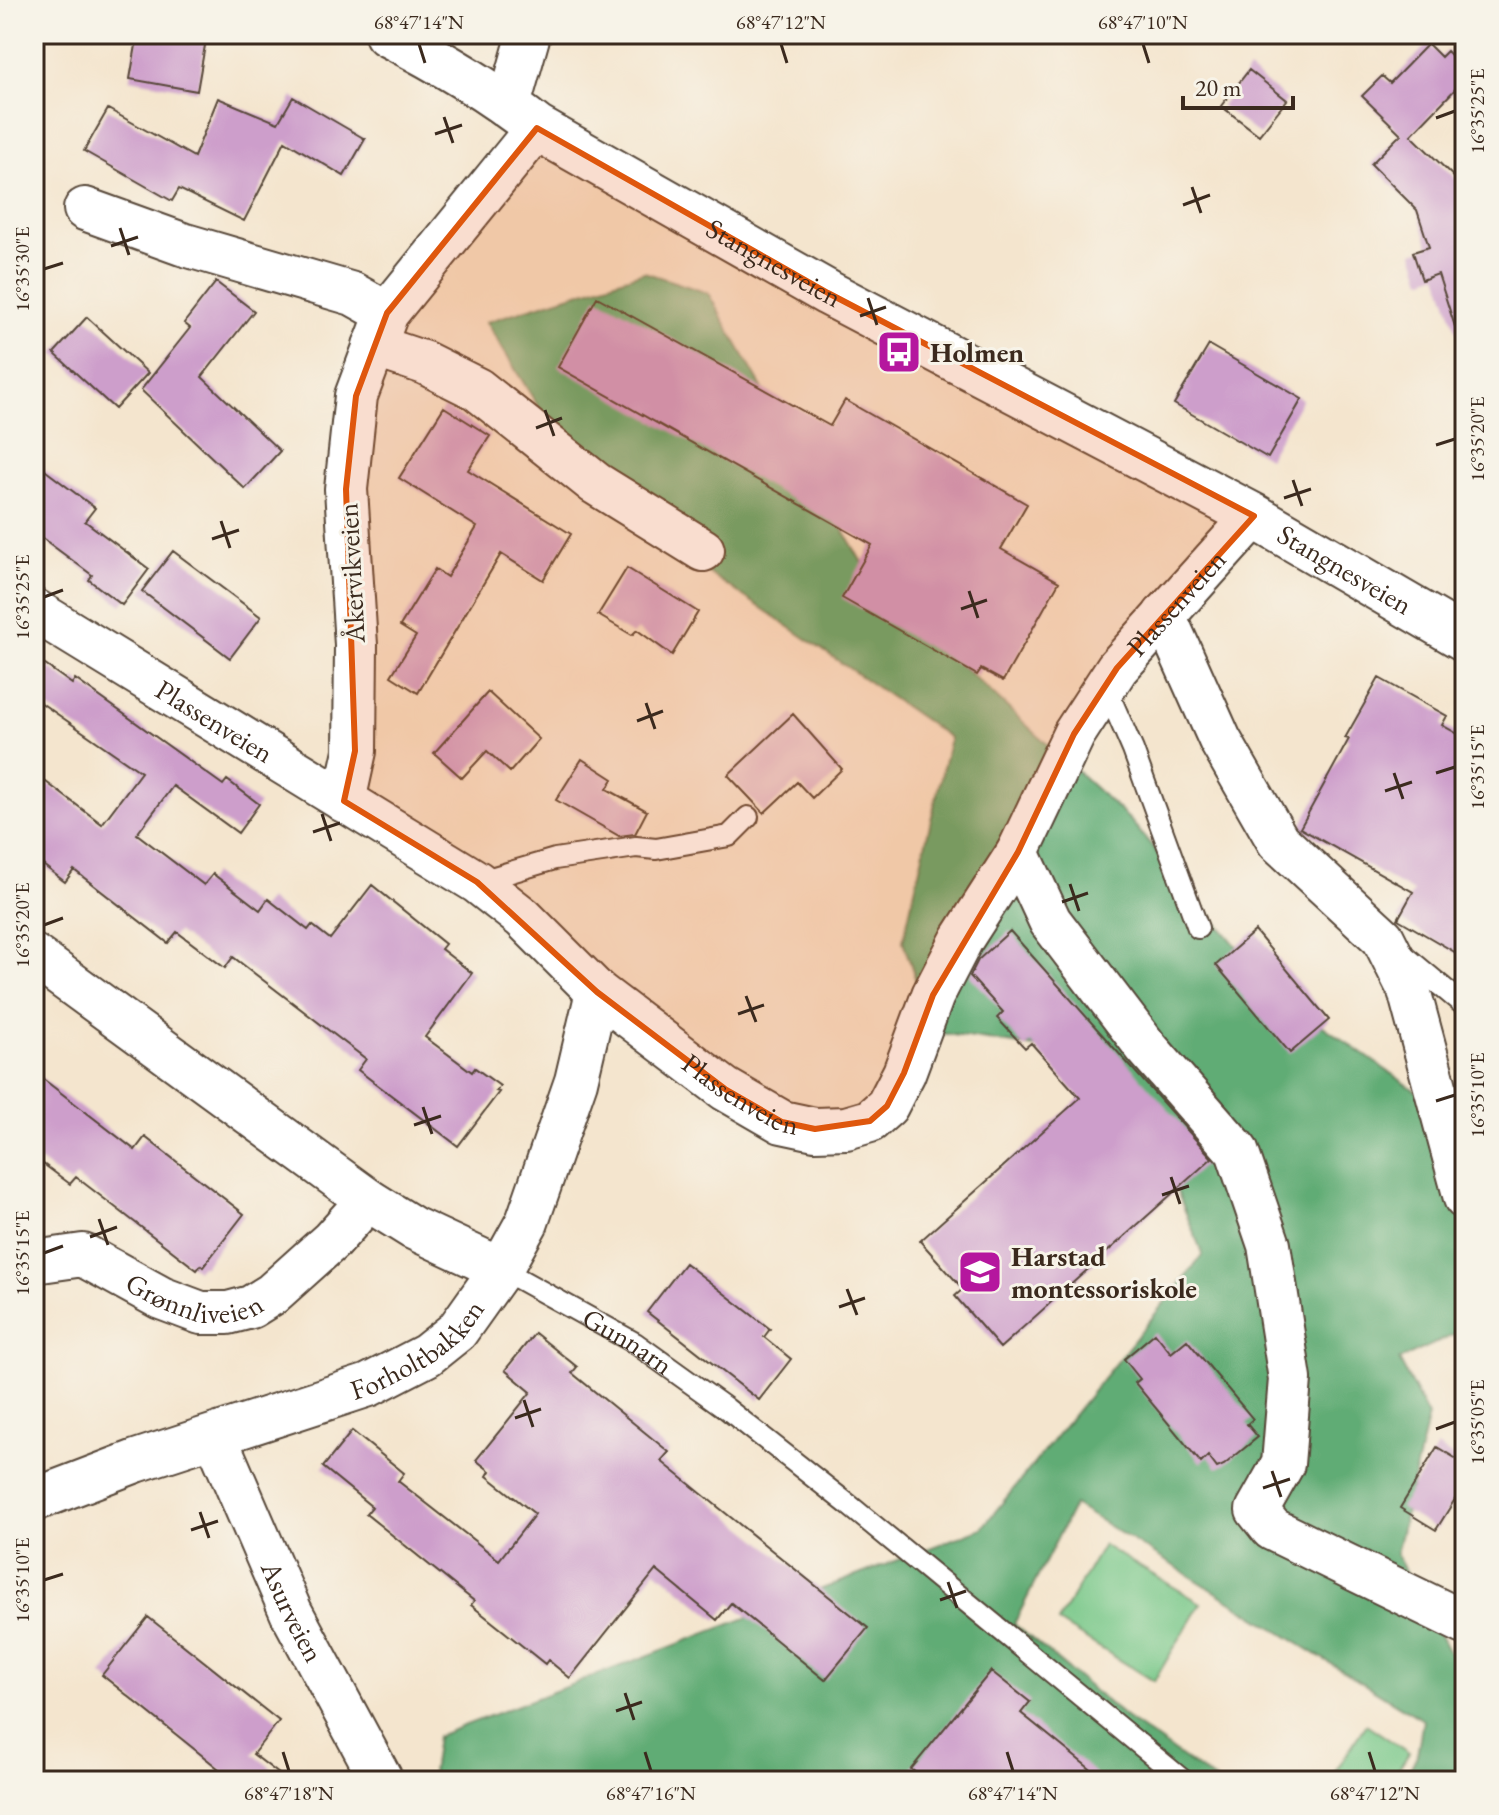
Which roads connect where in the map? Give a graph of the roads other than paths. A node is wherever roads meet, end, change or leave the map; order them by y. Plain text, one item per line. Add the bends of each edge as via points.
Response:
1 (387, 34) edge
2 (529, 34) edge
3 (523, 116) junction
4 (85, 209) dead end
5 (380, 330) junction
6 (1254, 516) junction
7 (703, 550) dead end
8 (34, 610) edge
9 (1164, 615) junction
10 (1465, 639) edge
11 (1103, 688) junction
12 (344, 801) junction
13 (748, 817) dead end
14 (1018, 852) junction
15 (477, 882) junction
16 (1198, 928) dead end
17 (1383, 938) junction
18 (34, 956) edge
19 (597, 992) junction
20 (1465, 1006) edge
21 (1465, 1198) edge
22 (368, 1200) junction
23 (34, 1262) edge
24 (501, 1269) junction
25 (215, 1436) junction
26 (34, 1500) edge
27 (1465, 1623) edge
28 (382, 1781) edge
29 (1184, 1781) edge

1 - 3 main road, Stangnesveien
2 - 3 street
3 - 5 street, Åkervikveien
3 - 6 main road, Stangnesveien via 828,293
4 - 5 street via 182,244 353,294
5 - 7 street via 425,363 477,389 595,483
5 - 12 street, Åkervikveien via 356,396 346,489 356,705 355,751
6 - 9 street, Plassenveien
6 - 10 main road, Stangnesveien
8 - 12 street, Plassenveien
9 - 11 street, Plassenveien
9 - 17 street via 1220,740 1278,841
11 - 14 street, Plassenveien via 1074,734
11 - 16 lane via 1133,750
12 - 15 street, Plassenveien
13 - 15 lane via 729,836 555,859
14 - 19 street, Plassenveien via 933,995 887,1106 870,1121 815,1129 782,1122 725,1089
14 - 27 street via 1050,921 1146,1047 1237,1151 1269,1245 1290,1379 1283,1464 1257,1510 1272,1529
15 - 19 street, Plassenveien via 523,918
17 - 20 lane
17 - 21 street via 1409,990
18 - 22 street, Gunnarn
19 - 24 street, Forholtbakken via 576,1081 527,1222
22 - 23 street, Grønnliveien via 272,1294 228,1313 201,1313 161,1298 83,1255
22 - 24 street, Gunnarn via 413,1228
24 - 25 street, Forholtbakken via 457,1331 427,1355 369,1385
24 - 29 lane, Gunnarn via 635,1343 727,1409
25 - 26 street, Forholtbakken
25 - 28 street, Asurveien via 291,1612

